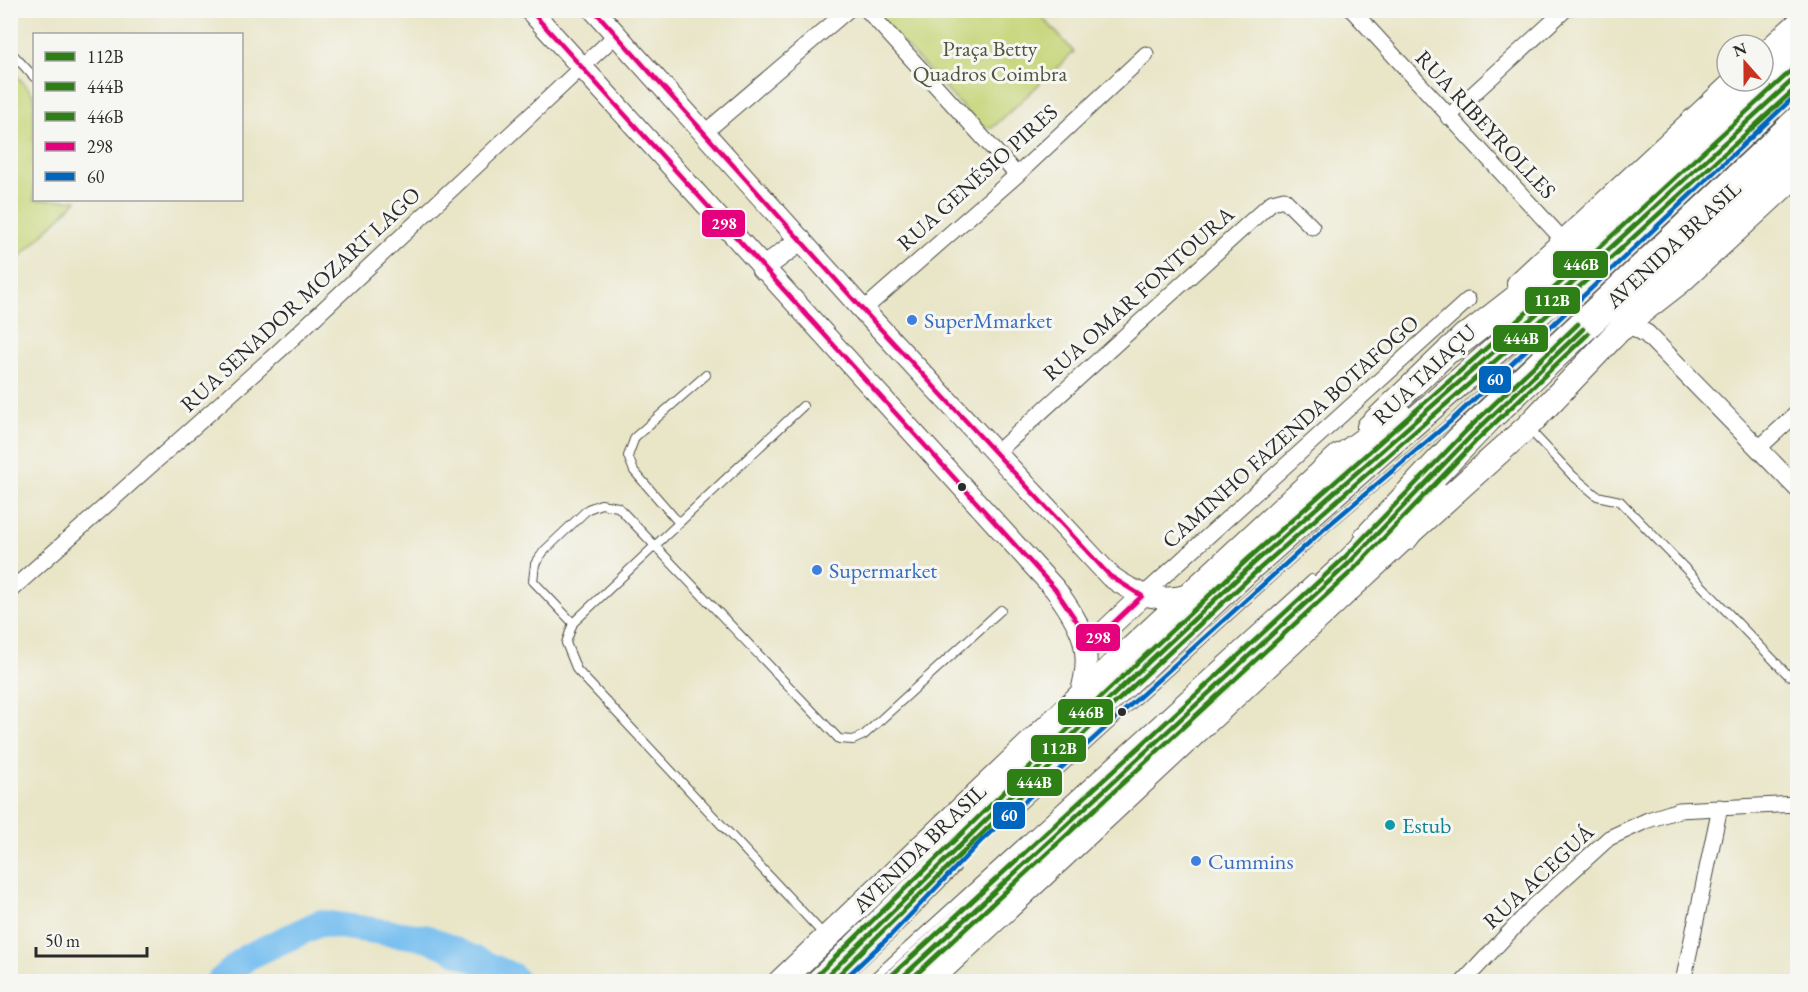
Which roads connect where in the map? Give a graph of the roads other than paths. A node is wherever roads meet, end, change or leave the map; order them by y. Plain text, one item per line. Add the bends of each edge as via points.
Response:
1 (530, 10) edge
2 (594, 10) edge
3 (848, 10) edge
4 (867, 10) edge
5 (1352, 10) edge
6 (1565, 10) edge
7 (1797, 24) edge
8 (616, 35) junction
9 (1775, 45) edge
10 (1797, 46) edge
11 (10, 51) edge
12 (1146, 54) dead end
13 (1775, 67) edge
14 (581, 69) junction
15 (1797, 75) edge
16 (33, 76) edge
17 (1723, 93) edge
18 (1747, 93) edge
19 (1797, 93) edge
20 (1797, 107) edge
21 (1448, 117) junction
22 (1797, 126) edge
23 (704, 133) junction
24 (1797, 150) edge
25 (1797, 173) edge
26 (1017, 175) junction
27 (1312, 227) dead end
28 (801, 240) junction
29 (1564, 241) junction
30 (762, 269) junction
31 (1583, 273) junction
32 (1468, 300) dead end
33 (863, 310) junction
34 (1591, 322) junction
35 (1622, 327) junction
36 (1451, 349) junction
37 (706, 375) dead end
38 (803, 406) dead end
39 (1797, 412) edge
40 (1527, 426) junction
41 (1759, 448) junction
42 (996, 453) junction
43 (1326, 469) junction
44 (1797, 489) edge
45 (680, 523) junction
46 (1405, 537) junction
47 (654, 547) junction
48 (10, 591) edge
49 (1191, 594) junction
50 (1142, 596) junction
51 (1001, 610) dead end
52 (573, 623) junction
53 (1087, 648) junction
54 (1789, 676) dead end
55 (1080, 696) junction
56 (1797, 804) edge
57 (1720, 807) junction
58 (826, 938) junction
59 (934, 980) edge
60 (780, 981) edge
61 (820, 981) edge
62 (840, 981) edge
63 (869, 981) edge
64 (896, 981) edge
65 (1463, 981) edge
66 (1683, 981) edge

1 - 14 main road
2 - 8 main road
3 - 23 street
4 - 26 street
5 - 21 street, RUA RIBEYROLLES
6 - 21 street
7 - 9 main road
8 - 14 street, RUA SENADOR MOZART LAGO
8 - 23 main road
10 - 13 highway
11 - 16 lane
12 - 26 street, RUA GENÉSIO PIRES
14 - 30 main road
14 - 48 street, RUA SENADOR MOZART LAGO via 278,352
15 - 31 highway, AVENIDA BRASIL
17 - 29 main road, RUA TAIAÇU
18 - 36 highway via 1574,254
19 - 62 lane via 1451,421 1323,530 982,840 890,936
20 - 63 lane via 1452,434 1342,552
21 - 29 street, RUA RIBEYROLLES
22 - 34 highway, AVENIDA BRASIL
23 - 28 main road
24 - 35 highway, AVENIDA BRASIL via 1653,289
25 - 35 main road, AVENIDA BRASIL via 1681,281
26 - 33 street, RUA GENÉSIO PIRES
27 - 42 street, RUA OMAR FONTOURA via 1290,202 1272,202
28 - 30 main road
28 - 33 main road
29 - 36 main road, RUA TAIAÇU
30 - 53 main road via 1055,589 1078,623
31 - 43 highway
31 - 61 highway, AVENIDA BRASIL via 1253,564
32 - 50 street, CAMINHO FAZENDA BOTAFOGO
33 - 42 main road
34 - 46 highway via 1430,502
34 - 64 highway, AVENIDA BRASIL via 1472,435 1348,564
35 - 40 main road, AVENIDA BRASIL
35 - 41 street via 1635,327 1647,334
36 - 43 main road, RUA TAIAÇU
37 - 45 lane via 635,437 628,456 634,471
38 - 45 lane
39 - 41 street
40 - 46 main road, AVENIDA BRASIL
40 - 54 lane via 1597,496 1620,501
41 - 44 street
42 - 50 main road via 1110,576
43 - 49 main road, RUA TAIAÇU
45 - 47 lane
46 - 59 main road, AVENIDA BRASIL
47 - 51 lane via 839,739 853,740 864,735
47 - 52 lane
47 - 52 lane via 618,507 601,504 588,509 535,564 533,581
49 - 50 main road via 1161,599
49 - 55 main road, AVENIDA BRASIL
50 - 53 main road
52 - 58 lane via 566,643 577,670
53 - 55 main road via 1088,666
55 - 58 main road, AVENIDA BRASIL
56 - 57 street, RUA ACEGUÁ
57 - 65 street, RUA ACEGUÁ via 1679,810 1609,838 1532,908
57 - 66 street
58 - 60 main road, AVENIDA BRASIL

